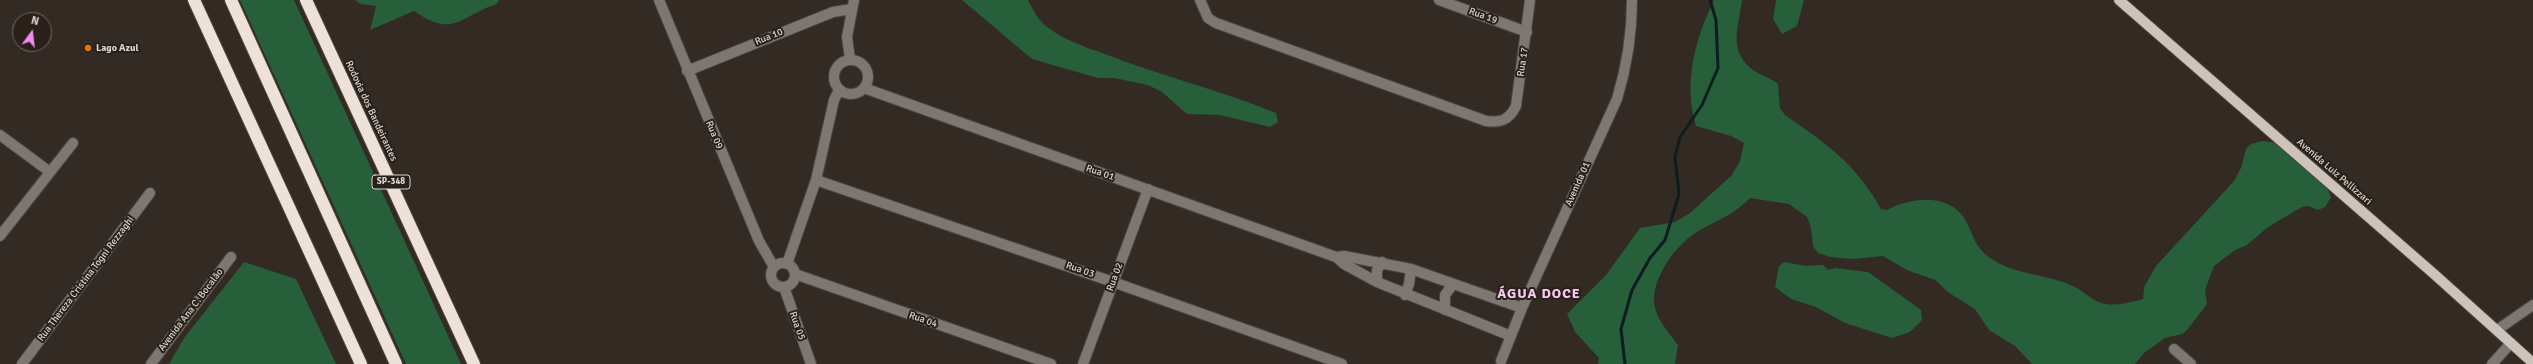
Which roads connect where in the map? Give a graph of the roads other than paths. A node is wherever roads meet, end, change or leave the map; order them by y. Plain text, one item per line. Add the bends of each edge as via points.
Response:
1 (194, 0) edge
2 (231, 0) edge
3 (306, 0) edge
4 (660, 0) edge
5 (1200, 0) edge
6 (1439, 0) edge
7 (1530, 0) edge
8 (1632, 0) edge
9 (2119, 0) edge
10 (853, 4) edge
11 (1527, 32) junction
12 (850, 59) junction
13 (688, 71) junction
14 (864, 88) junction
15 (839, 90) junction
16 (0, 135) edge
17 (73, 143) dead end
18 (50, 172) junction
19 (816, 180) junction
20 (1148, 189) junction
21 (150, 193) dead end
22 (0, 236) edge
23 (231, 256) dead end
24 (1336, 257) junction
25 (1382, 262) junction
26 (787, 264) junction
27 (774, 267) junction
28 (1411, 270) junction
29 (795, 274) junction
30 (1113, 282) junction
31 (1377, 282) junction
32 (1453, 284) junction
33 (784, 287) junction
34 (1405, 294) junction
35 (2533, 305) edge
36 (1522, 308) junction
37 (1445, 310) junction
38 (2497, 330) junction
39 (1511, 336) junction
40 (2511, 343) junction
41 (2174, 349) dead end
42 (1501, 361) dead end
43 (2533, 363) edge
44 (22, 364) edge
45 (152, 364) edge
46 (361, 364) edge
47 (396, 364) edge
48 (474, 364) edge
49 (811, 364) edge
50 (1051, 364) edge
51 (1083, 364) edge
52 (1342, 364) edge
53 (2191, 364) edge
54 (2492, 364) edge

1 - 46 highway
2 - 47 highway
3 - 48 highway, Rodovia dos Bandeirantes / SP-348
4 - 13 street, Rua 09
5 - 11 street, Rua 17 via 1208,18 1224,26 1486,121 1506,120 1512,115 1516,106
6 - 11 street, Rua 19
7 - 11 street, Rua 17
8 - 36 street, Avenida 01 via 1632,32 1617,99
9 - 38 main road, Avenida Luiz Pellizzari
10 - 12 street via 847,37
10 - 13 street, Rua 10
12 - 14 street via 863,64 867,69 868,76
12 - 15 street via 844,61 835,71 834,78
13 - 27 street, Rua 09 via 759,241
14 - 15 street via 852,94
14 - 20 street, Rua 01
15 - 19 street via 834,100
16 - 18 street
17 - 18 street
18 - 22 street
19 - 26 street
19 - 30 street, Rua 03
20 - 24 street, Rua 01
20 - 30 street, Rua 02
21 - 44 street, Rua Thereza Cristina Togni Rezzaghi
23 - 45 street, Avenida Ana C. Bocalão
24 - 25 street
24 - 31 street
25 - 28 street
25 - 31 street via 1377,270
26 - 27 street via 782,263
26 - 29 street
27 - 33 street via 772,280
28 - 32 street
28 - 34 street
29 - 33 street via 792,283
29 - 50 street, Rua 04
30 - 51 street, Rua 02
30 - 52 street, Rua 03
31 - 34 street
32 - 36 street
32 - 37 street via 1445,294
33 - 49 street, Rua 05
34 - 37 street
35 - 38 street
36 - 39 street, Avenida 01
37 - 39 street
38 - 40 main road, Avenida Luiz Pellizzari
39 - 42 street, Avenida 01
40 - 43 main road, Avenida Luiz Pellizzari
40 - 54 street
41 - 53 street

